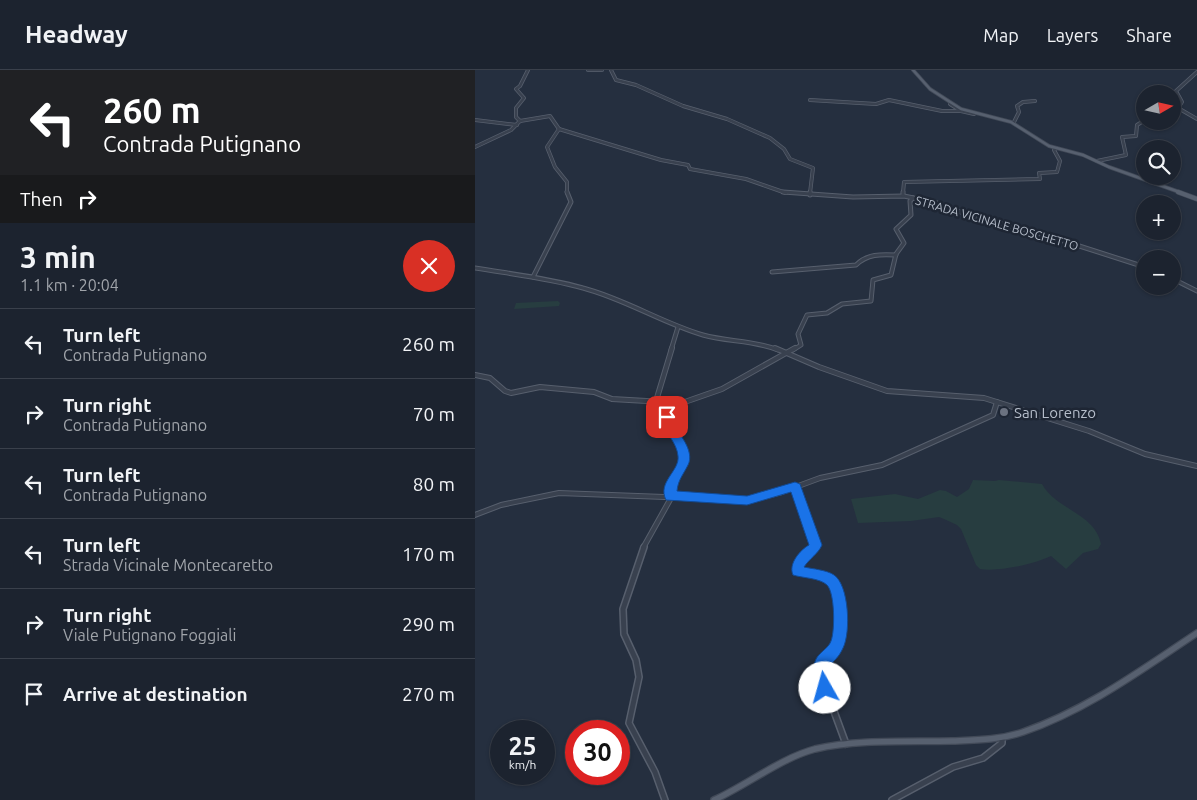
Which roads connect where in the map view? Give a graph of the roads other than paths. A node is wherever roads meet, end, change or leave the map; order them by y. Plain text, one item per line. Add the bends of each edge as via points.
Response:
1 (528, 70) edge
2 (588, 70) edge
3 (601, 70) edge
4 (611, 70) edge
5 (913, 70) edge
6 (1197, 72) edge
7 (1181, 86) edge
8 (810, 100) dead end
9 (1035, 102) dead end
10 (950, 104) junction
11 (1181, 110) edge
12 (961, 111) junction
13 (974, 114) junction
14 (1197, 119) edge
15 (475, 120) edge
16 (520, 121) junction
17 (1014, 122) dead end
18 (517, 125) junction
19 (559, 129) junction
20 (1137, 130) edge
21 (475, 147) edge
22 (1056, 148) junction
23 (1097, 161) junction
24 (810, 195) junction
25 (903, 195) junction
26 (913, 198) junction
27 (1197, 199) edge
28 (896, 255) junction
29 (1136, 264) edge
30 (475, 268) edge
31 (772, 272) dead end
32 (533, 277) junction
33 (1181, 283) edge
34 (1197, 291) edge
35 (678, 327) junction
36 (787, 353) junction
37 (475, 375) edge
38 (656, 401) junction
39 (997, 402) junction
40 (681, 403) junction
41 (1197, 466) edge
42 (795, 487) junction
43 (670, 496) junction
44 (475, 515) edge
45 (1197, 633) edge
46 (1003, 738) junction
47 (846, 744) junction
48 (665, 800) edge
49 (714, 800) edge
50 (892, 800) edge

1 - 16 street via 516,89 524,98 516,108 516,117
2 - 3 street
4 - 24 street via 616,80 727,119 775,140 790,159 813,168
5 - 10 main road via 927,87
6 - 7 street
8 - 12 street via 876,104 889,100 942,112
9 - 17 street via 1023,102 1017,106 1019,112
10 - 12 street
10 - 13 main road
11 - 14 street
12 - 13 street
13 - 22 main road via 1016,124
15 - 18 street
16 - 18 street
16 - 19 street via 551,116
18 - 21 street
19 - 24 street, STRADA VICINALE BOSCHETTO via 688,165 690,169 747,179 788,194
19 - 32 street via 547,147 555,167 567,182 566,191 571,202
20 - 23 street via 1136,136 1122,137 1126,155
22 - 23 main road
22 - 25 street via 1060,162 1057,172 1039,173 1041,179 904,182
23 - 27 main road
24 - 25 street, STRADA VICINALE BOSCHETTO
25 - 26 street, STRADA VICINALE BOSCHETTO
26 - 28 street via 910,201 911,215 896,228 904,243
26 - 29 street, STRADA VICINALE BOSCHETTO
28 - 31 street via 881,254 862,259 856,265
28 - 36 street via 891,275 873,280 871,302 842,304 827,313 807,315 798,334 801,345
30 - 32 street
32 - 35 street via 592,291
33 - 34 street
35 - 36 street via 706,336 763,344
35 - 38 street
36 - 39 street via 887,390 980,397
36 - 40 street via 723,389
37 - 38 street via 490,378 511,393 540,387 594,392 612,399
38 - 40 street
39 - 41 street via 1145,454
39 - 42 street via 993,415 889,462
40 - 43 street via 666,420 679,440 684,456 683,464 672,480
42 - 43 street via 747,501
42 - 47 street via 816,545 807,552 798,571 829,578 835,584 839,599 840,638 822,662 821,676
43 - 44 street via 559,493 501,505
43 - 48 street via 644,546 623,608 623,634 636,660 639,677 629,723 655,772
45 - 46 main road via 1099,698
46 - 47 main road
46 - 50 street via 983,758 953,767
47 - 49 main road via 800,754

